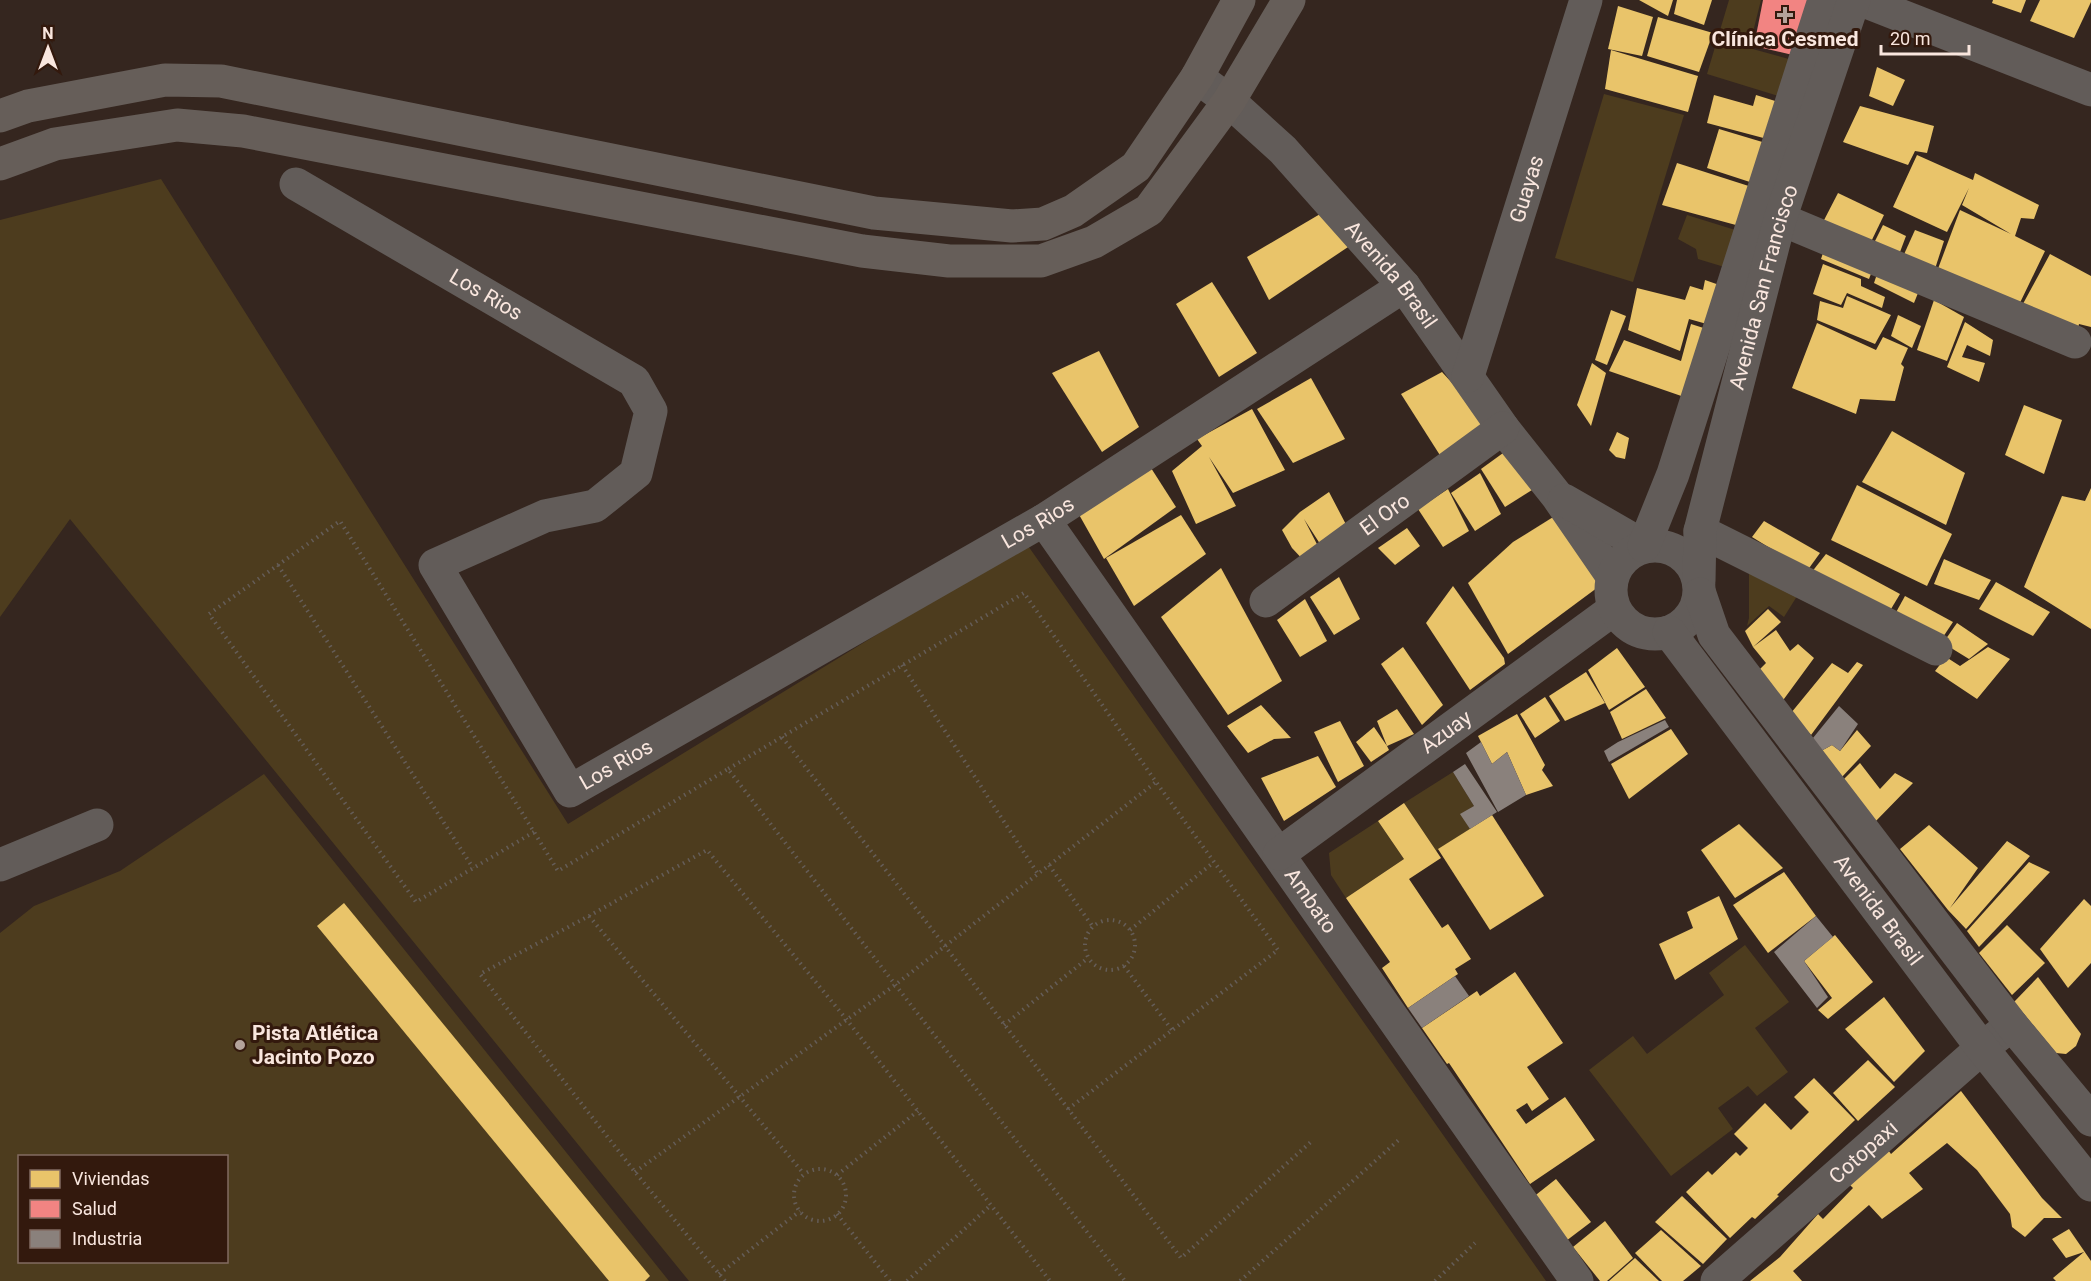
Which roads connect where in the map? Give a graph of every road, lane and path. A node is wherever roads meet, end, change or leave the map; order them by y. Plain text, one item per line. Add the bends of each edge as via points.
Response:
1 (1239, 0) edge
2 (1289, 0) edge
3 (1586, 0) edge
4 (1824, 0) edge
5 (1854, 0) edge
6 (1861, 0) edge
7 (1197, 76) junction
8 (2091, 90) edge
9 (1229, 101) junction
10 (0, 116) edge
11 (0, 165) edge
12 (296, 184) dead end
13 (1780, 219) junction
14 (1404, 286) junction
15 (2075, 342) dead end
16 (1468, 376) junction
17 (1503, 428) junction
18 (1557, 496) junction
19 (1044, 520) junction
20 (1700, 531) junction
21 (1644, 546) junction
22 (278, 565) junction
23 (1612, 576) junction
24 (1699, 587) junction
25 (1266, 601) dead end
26 (1614, 609) junction
27 (1669, 632) junction
28 (1936, 649) dead end
29 (902, 665) junction
30 (782, 737) junction
31 (728, 769) junction
32 (1156, 782) junction
33 (97, 825) dead end
34 (534, 832) junction
35 (1279, 854) junction
36 (1214, 862) junction
37 (0, 865) edge
38 (1049, 865) junction
39 (473, 868) junction
40 (1038, 874) junction
41 (589, 916) junction
42 (1093, 927) junction
43 (1130, 930) junction
44 (945, 946) junction
45 (1088, 958) junction
46 (1124, 966) junction
47 (896, 985) junction
48 (847, 1020) junction
49 (1004, 1025) junction
50 (2012, 1025) junction
51 (1172, 1030) junction
52 (1982, 1048) junction
53 (740, 1097) junction
54 (1068, 1109) junction
55 (2089, 1110) edge
56 (918, 1111) junction
57 (1401, 1138) dead end
58 (1312, 1141) dead end
59 (635, 1172) junction
60 (804, 1174) junction
61 (837, 1175) junction
62 (2091, 1185) edge
63 (992, 1205) junction
64 (800, 1211) junction
65 (837, 1214) junction
66 (1475, 1243) dead end
67 (719, 1274) junction
68 (725, 1281) edge
69 (890, 1281) edge
70 (907, 1281) edge
71 (1050, 1281) edge
72 (1125, 1281) edge
73 (1240, 1281) edge
74 (1435, 1281) edge
75 (1577, 1281) edge
76 (1717, 1281) edge

1 - 7 main road
2 - 9 main road
3 - 16 street, Guayas
4 - 21 street, Avenida San Francisco via 1673,474
5 - 13 street, Avenida San Francisco
6 - 8 street
7 - 9 street, Avenida Brasil
7 - 10 main road via 1136,166 1073,211 1042,224 1012,226 874,213 220,81 165,80 28,106
9 - 11 main road via 1149,210 1094,242 1041,261 949,261 862,251 243,131 177,125 55,144
9 - 14 street, Avenida Brasil via 1283,150
12 - 19 street, Los Rios via 634,381 651,411 636,473 595,506 545,516 435,566 570,791
13 - 15 street
13 - 20 street, Avenida San Francisco
14 - 16 street, Avenida Brasil
14 - 19 street, Los Rios
16 - 17 street, Avenida Brasil
17 - 18 street, Avenida Brasil
17 - 25 street, El Oro
18 - 21 street, Avenida Brasil
18 - 23 street, Avenida Brasil
19 - 35 street, Ambato
20 - 24 street, Avenida San Francisco
20 - 28 street
21 - 23 street via 1619,562
21 - 24 street via 1659,545 1685,556 1694,567
22 - 34 path via 340,521
22 - 39 path
22 - 39 path via 209,614 416,902
23 - 26 street via 1610,598
24 - 27 street via 1690,618
24 - 50 street, Avenida Brasil via 1714,635
26 - 27 street via 1622,620 1638,630
26 - 35 street, Azuay
27 - 52 street, Avenida Brasil
29 - 30 path
29 - 32 path via 1024,592
29 - 40 path
30 - 31 path
30 - 44 path
31 - 34 path via 558,872
31 - 47 path
32 - 36 path
32 - 38 path
33 - 37 street
34 - 39 path
35 - 75 street, Ambato
36 - 43 path
36 - 51 path via 1278,950
38 - 40 path
38 - 42 path
40 - 44 path
41 - 48 path via 707,850
41 - 53 path
41 - 59 path via 480,974
42 - 43 path via 1108,920
42 - 45 path via 1085,941
43 - 46 path via 1135,945
44 - 47 path
44 - 49 path
45 - 46 path via 1108,970
45 - 49 path
46 - 51 path
47 - 48 path
47 - 72 path
48 - 53 path
48 - 56 path
49 - 54 path
50 - 52 street, Cotopaxi
50 - 55 street, Avenida Brasil
51 - 54 path
52 - 62 street, Avenida Brasil
52 - 76 street, Cotopaxi
53 - 59 path
53 - 60 path
54 - 58 path via 1181,1258
56 - 61 path
56 - 63 path
57 - 73 path
59 - 67 path
60 - 61 path via 821,1169
60 - 64 path via 795,1187 795,1204
61 - 65 path via 845,1190
63 - 70 path
63 - 71 path
64 - 65 path via 814,1220
64 - 67 path
65 - 69 path
66 - 74 path
67 - 68 path

